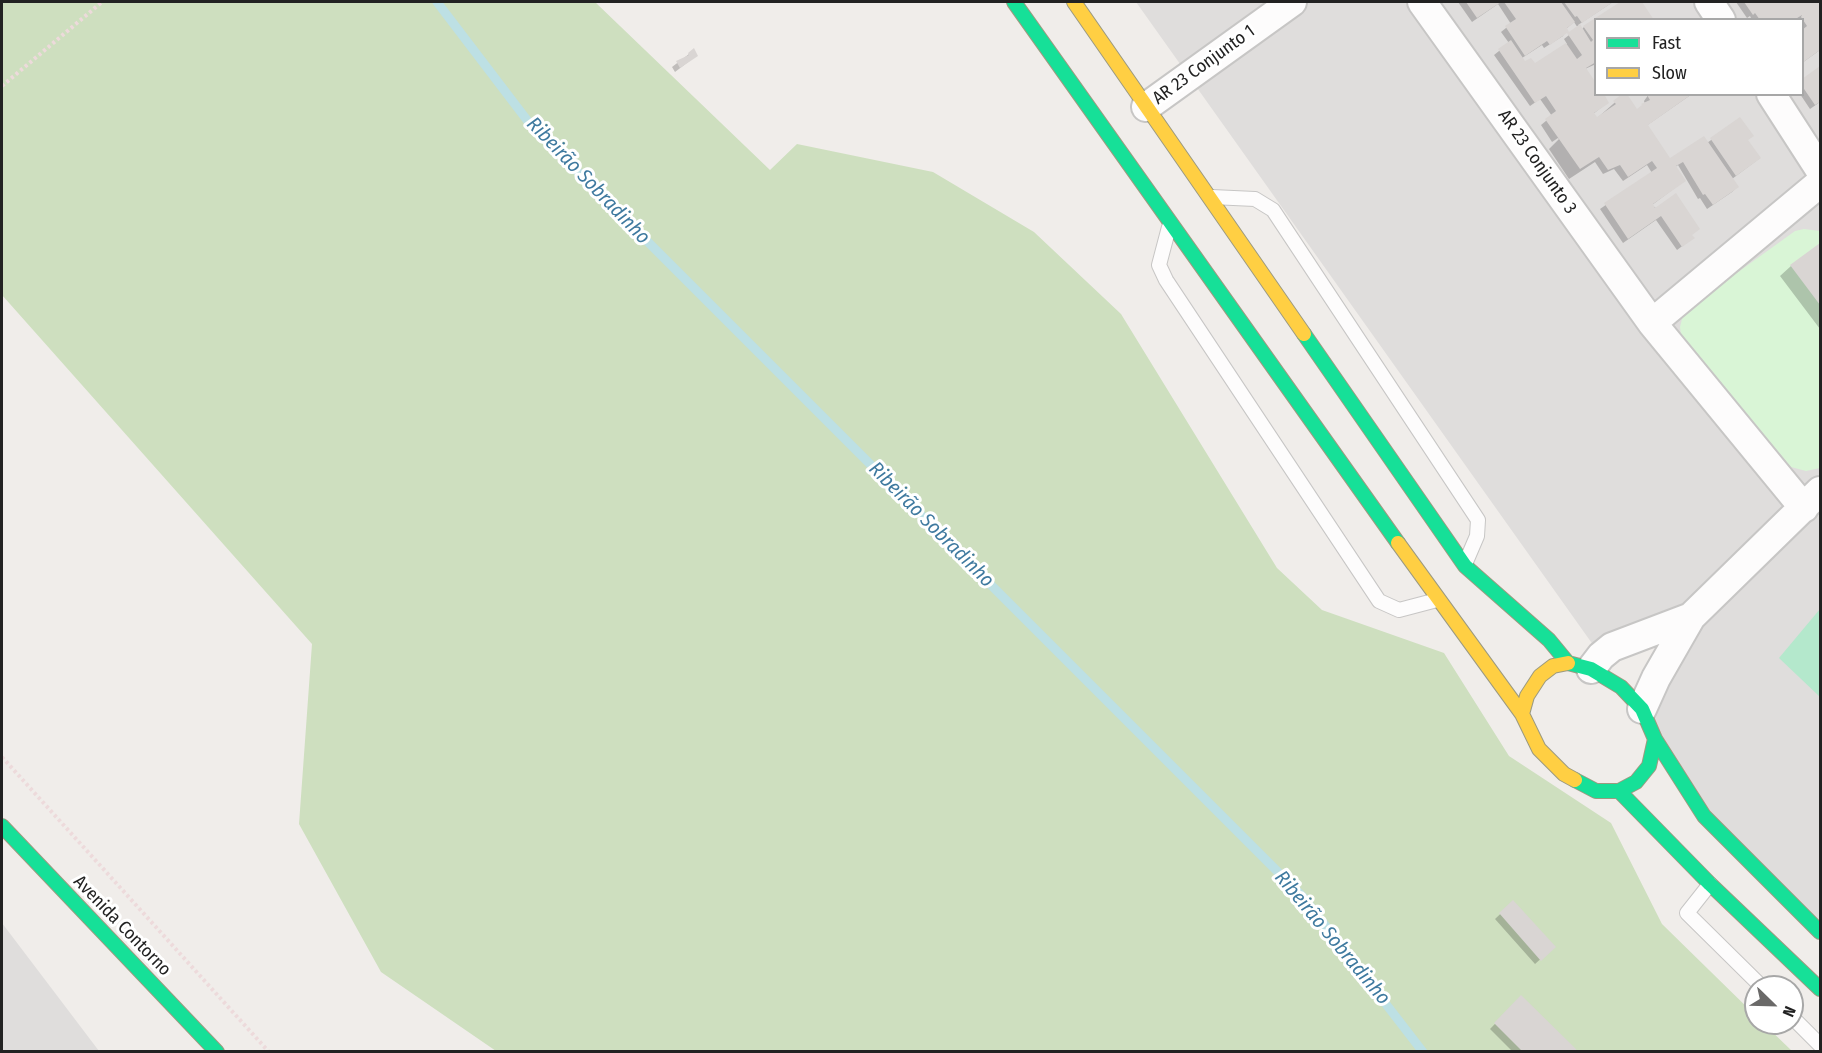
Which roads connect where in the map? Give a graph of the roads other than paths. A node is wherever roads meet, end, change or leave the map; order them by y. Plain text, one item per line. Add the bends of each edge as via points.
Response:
1 (1014, 2) edge
2 (1074, 2) edge
3 (1292, 2) edge
4 (1422, 2) edge
5 (1709, 2) edge
6 (1720, 18) edge
7 (1771, 96) edge
8 (1146, 107) junction
9 (1821, 170) edge
10 (1821, 183) edge
11 (1209, 197) junction
12 (1171, 222) junction
13 (1652, 323) junction
14 (1812, 500) edge
15 (1465, 566) junction
16 (1438, 599) junction
17 (1691, 617) junction
18 (1579, 666) junction
19 (1642, 709) junction
20 (1522, 714) junction
21 (1656, 738) junction
22 (1619, 791) junction
23 (2, 826) edge
24 (1710, 884) junction
25 (1821, 932) edge
26 (1750, 975) edge
27 (1821, 989) edge
28 (1804, 1029) edge
29 (1821, 1045) edge
30 (217, 1052) edge

1 - 12 street
2 - 8 street
3 - 8 street, AR 23 Conjunto 1
4 - 13 street, AR 23 Conjunto 3
5 - 6 street
7 - 9 street
8 - 11 street
10 - 13 street
11 - 15 street
11 - 15 lane via 1255,199 1273,210 1478,520 1477,536
12 - 16 street
12 - 16 lane via 1159,265 1166,280 1379,601 1399,610
13 - 14 street, AR 23 Conjunto 3
14 - 17 street
15 - 18 street
16 - 20 street
17 - 18 street via 1612,647
17 - 19 street
18 - 19 street via 1621,687
18 - 20 street via 1552,666 1540,676 1527,696
19 - 21 street
20 - 22 street via 1539,749 1564,774 1596,791
21 - 22 street via 1649,766 1636,782
21 - 25 street via 1704,816
22 - 24 street
23 - 30 street, Avenida Contorno
24 - 26 lane via 1687,913
24 - 27 street
28 - 29 lane

